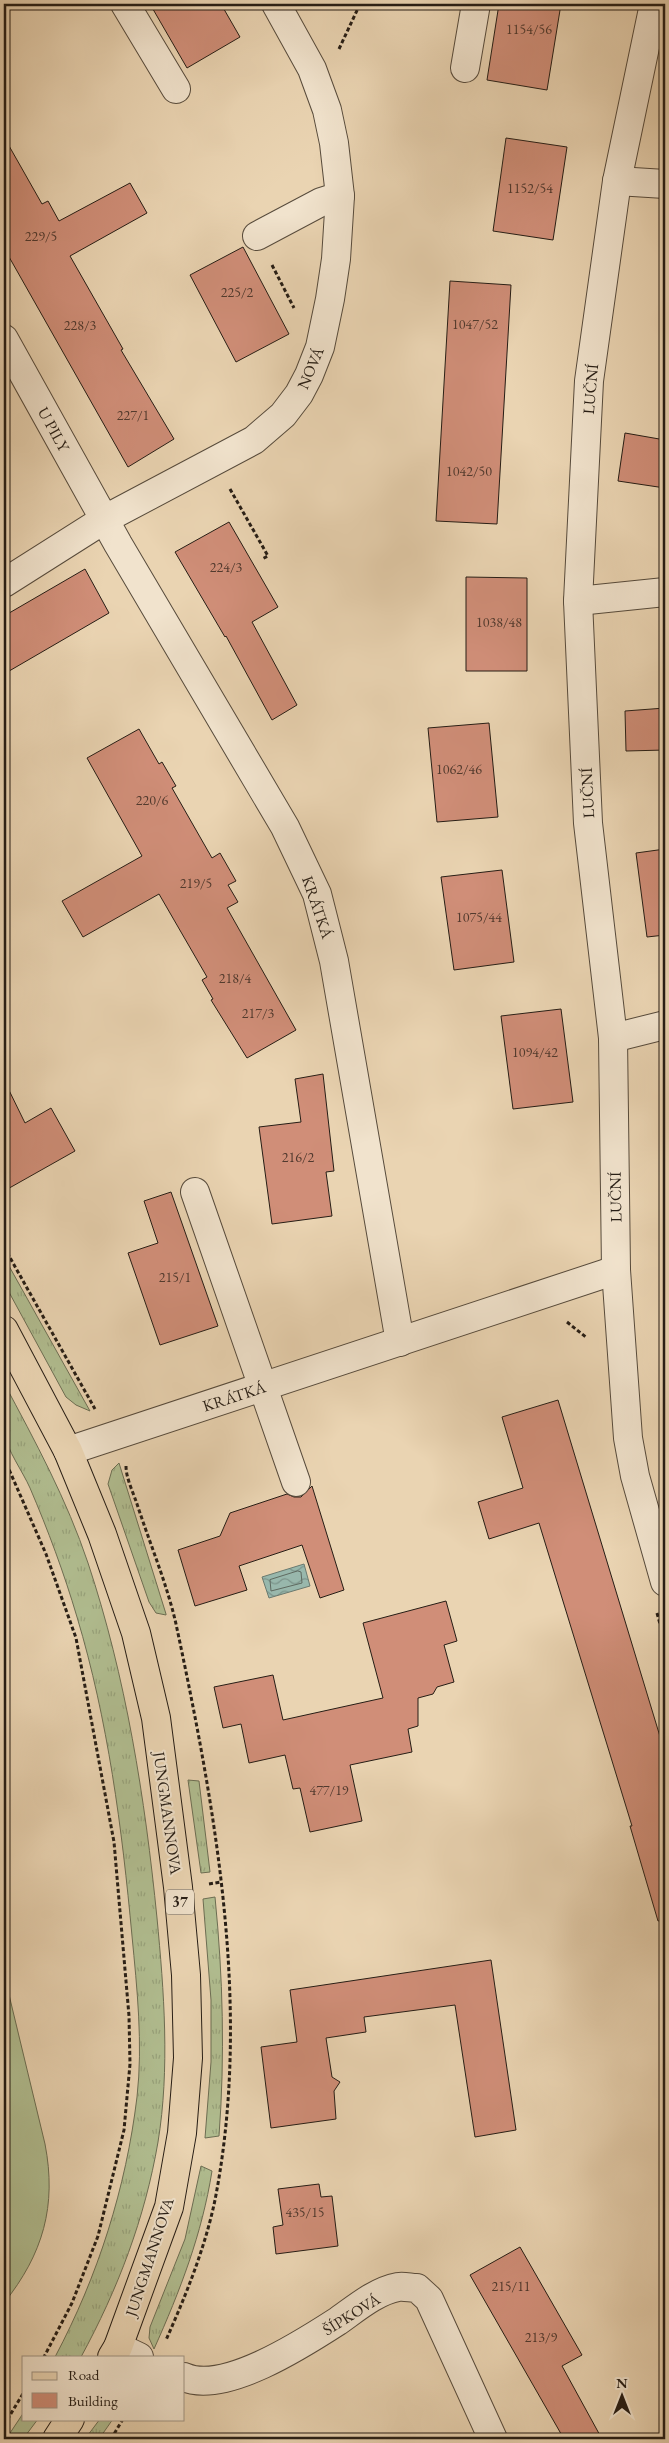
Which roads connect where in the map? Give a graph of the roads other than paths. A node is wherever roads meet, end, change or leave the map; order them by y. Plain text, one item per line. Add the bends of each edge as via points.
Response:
1 (125, 4) edge
2 (276, 4) edge
3 (476, 4) edge
4 (654, 4) edge
5 (465, 68) dead end
6 (176, 89) dead end
7 (617, 181) junction
8 (665, 184) edge
9 (340, 196) junction
10 (257, 236) road end
11 (4, 339) edge
12 (105, 520) junction
13 (4, 583) edge
14 (665, 592) edge
15 (578, 601) junction
16 (665, 1025) edge
17 (613, 1038) junction
18 (195, 1192) dead end
19 (616, 1270) junction
20 (4, 1330) edge
21 (400, 1342) junction
22 (262, 1387) junction
23 (68, 1451) junction
24 (296, 1482) dead end
25 (664, 1571) edge
26 (123, 2354) edge
27 (185, 2377) edge
28 (69, 2420) edge
29 (57, 2439) edge
30 (493, 2439) edge

1 - 6 street
2 - 9 street, NOVÁ via 312,69 327,110
3 - 5 street
4 - 7 street, LUČNÍ
7 - 8 street
7 - 15 street, LUČNÍ via 589,381
9 - 10 street via 321,202
9 - 12 street, NOVÁ via 336,259 322,337 299,394 283,415 254,440
11 - 12 street, U PILY
12 - 13 street, NOVÁ
12 - 21 street, KRÁTKÁ via 285,827 318,894 334,961
14 - 15 street
15 - 17 street, LUČNÍ via 588,823
16 - 17 street
17 - 19 street, LUČNÍ
18 - 22 street
19 - 21 street, KRÁTKÁ
19 - 25 street, LUČNÍ via 628,1438 635,1476
20 - 23 main road, 37
21 - 22 street, KRÁTKÁ
22 - 23 street, KRÁTKÁ
22 - 24 street
23 - 26 main road, JUNGMANNOVA / 37 via 102,1534 136,1633 156,1718 186,1975 188,2058 182,2133 169,2207
27 - 30 street, ŠÍPKOVÁ via 214,2381 235,2376 306,2342 370,2299 398,2287 417,2288 429,2299
28 - 29 main road

